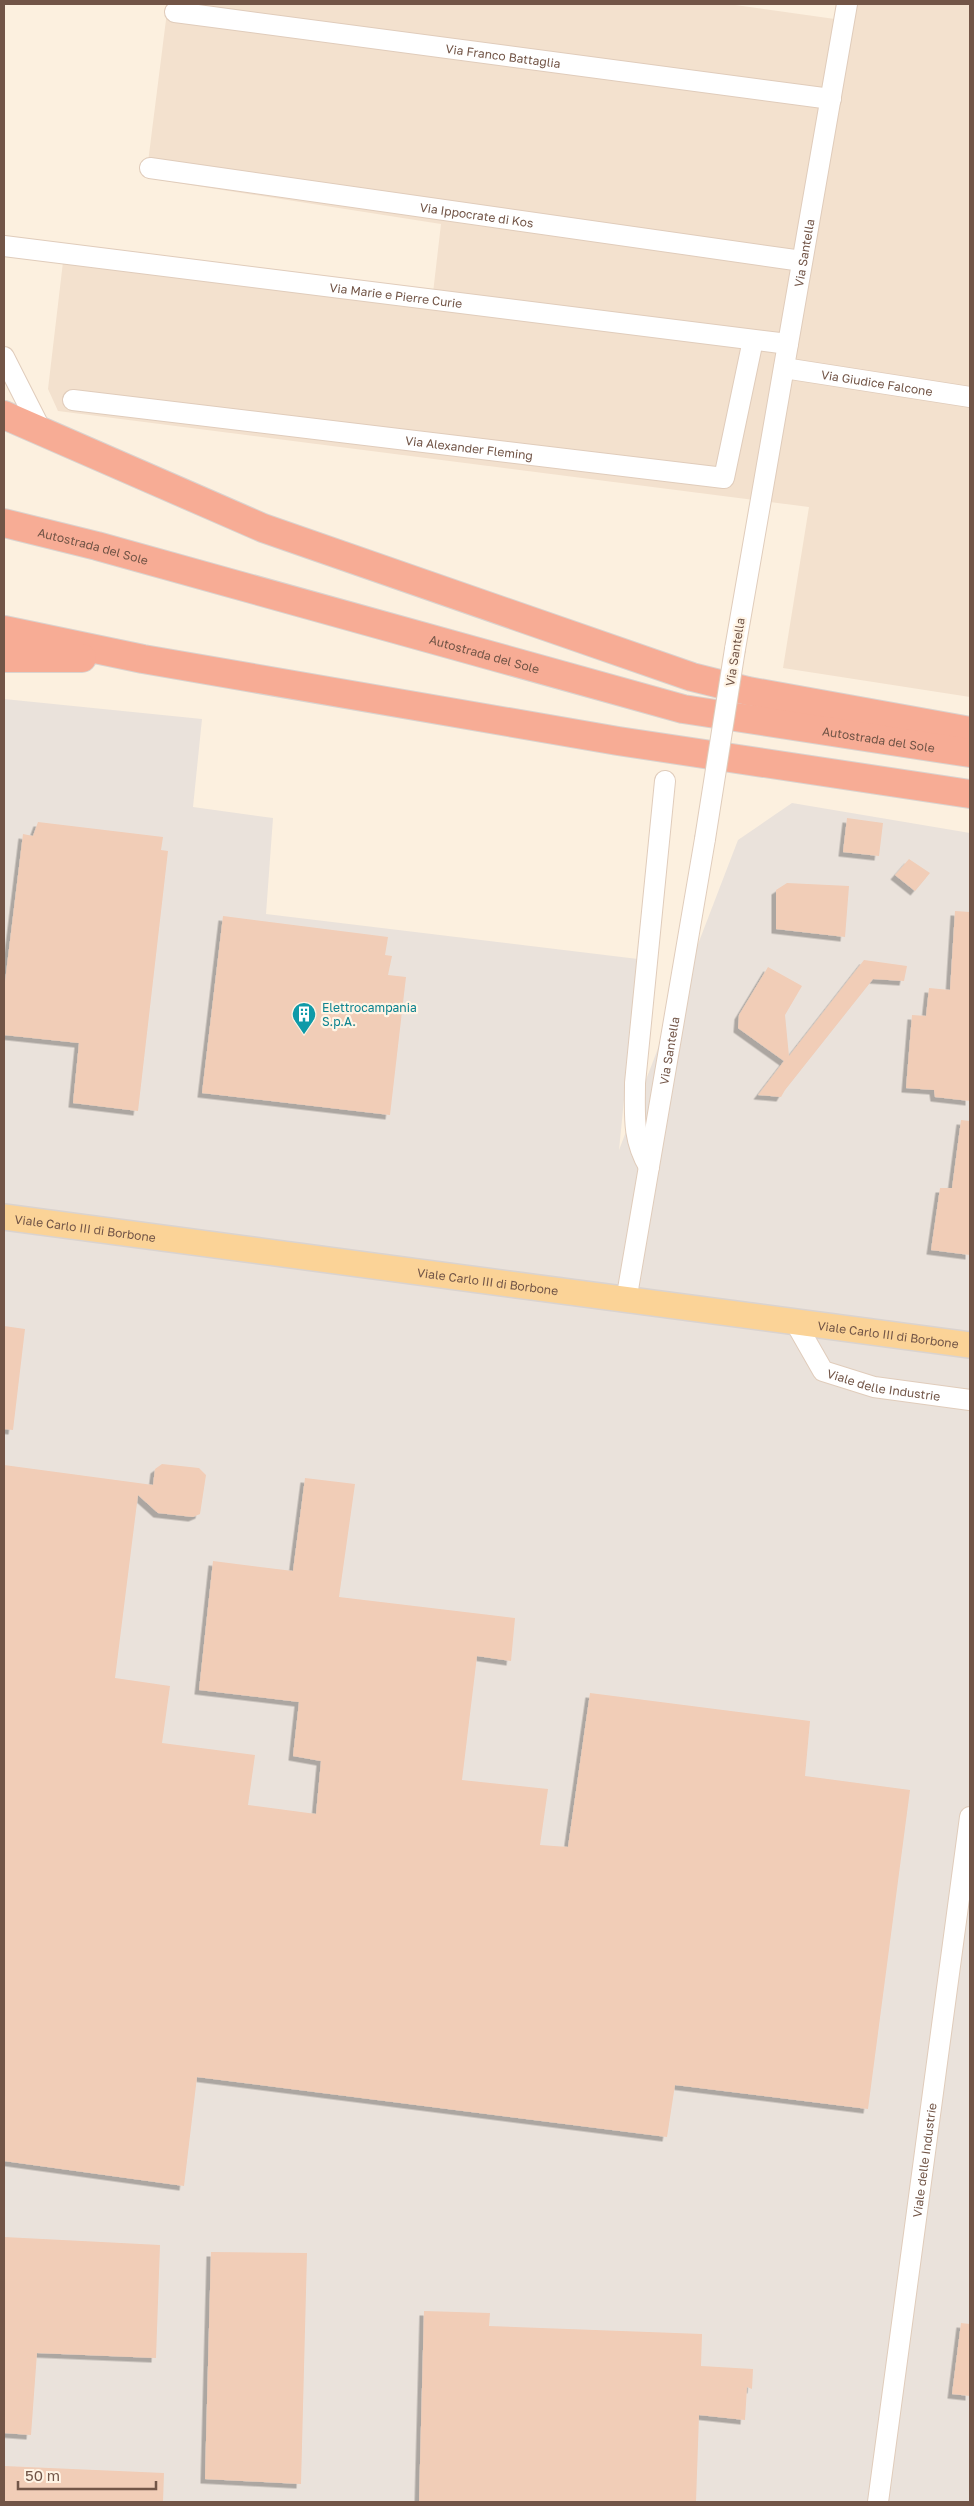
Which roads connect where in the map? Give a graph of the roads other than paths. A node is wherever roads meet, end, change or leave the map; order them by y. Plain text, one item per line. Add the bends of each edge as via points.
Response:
1 (847, 4) edge
2 (175, 12) dead end
3 (831, 99) junction
4 (150, 168) dead end
5 (4, 246) edge
6 (802, 261) junction
7 (754, 340) junction
8 (788, 344) junction
9 (4, 357) edge
10 (784, 368) junction
11 (970, 397) edge
12 (73, 400) dead end
13 (4, 415) edge
14 (42, 432) junction
15 (4, 523) edge
16 (4, 630) edge
17 (4, 658) edge
18 (143, 658) junction
19 (970, 731) edge
20 (970, 753) edge
21 (665, 780) dead end
22 (970, 794) edge
23 (649, 1167) junction
24 (4, 1217) edge
25 (626, 1300) junction
26 (795, 1322) junction
27 (969, 1346) edge
28 (970, 1400) edge
29 (970, 1817) edge
30 (878, 2502) edge

1 - 3 street, Via Santella
2 - 3 street, Via Franco Battaglia
3 - 6 street, Via Santella
4 - 6 street, Via Ippocrate di Kos
5 - 7 street, Via Marie e Pierre Curie
6 - 8 street, Via Santella
7 - 8 street, Via Marie e Pierre Curie
7 - 12 street, Via Alexander Fleming via 724,478
8 - 10 street, Via Santella
9 - 14 street
10 - 11 street, Via Giudice Falcone
10 - 23 street, Via Santella, bridge
13 - 14 highway
14 - 19 highway via 263,528 692,677 748,691
15 - 20 highway, Autostrada del Sole via 684,709
16 - 18 highway
17 - 18 highway
18 - 22 highway via 618,741
21 - 23 street via 635,1083 639,1151
23 - 25 street, Via Santella
24 - 25 main road, Viale Carlo III di Borbone
25 - 26 main road, Viale Carlo III di Borbone
26 - 27 main road, Viale Carlo III di Borbone
26 - 28 street, Viale delle Industrie via 823,1371 874,1387
29 - 30 street, Viale delle Industrie

